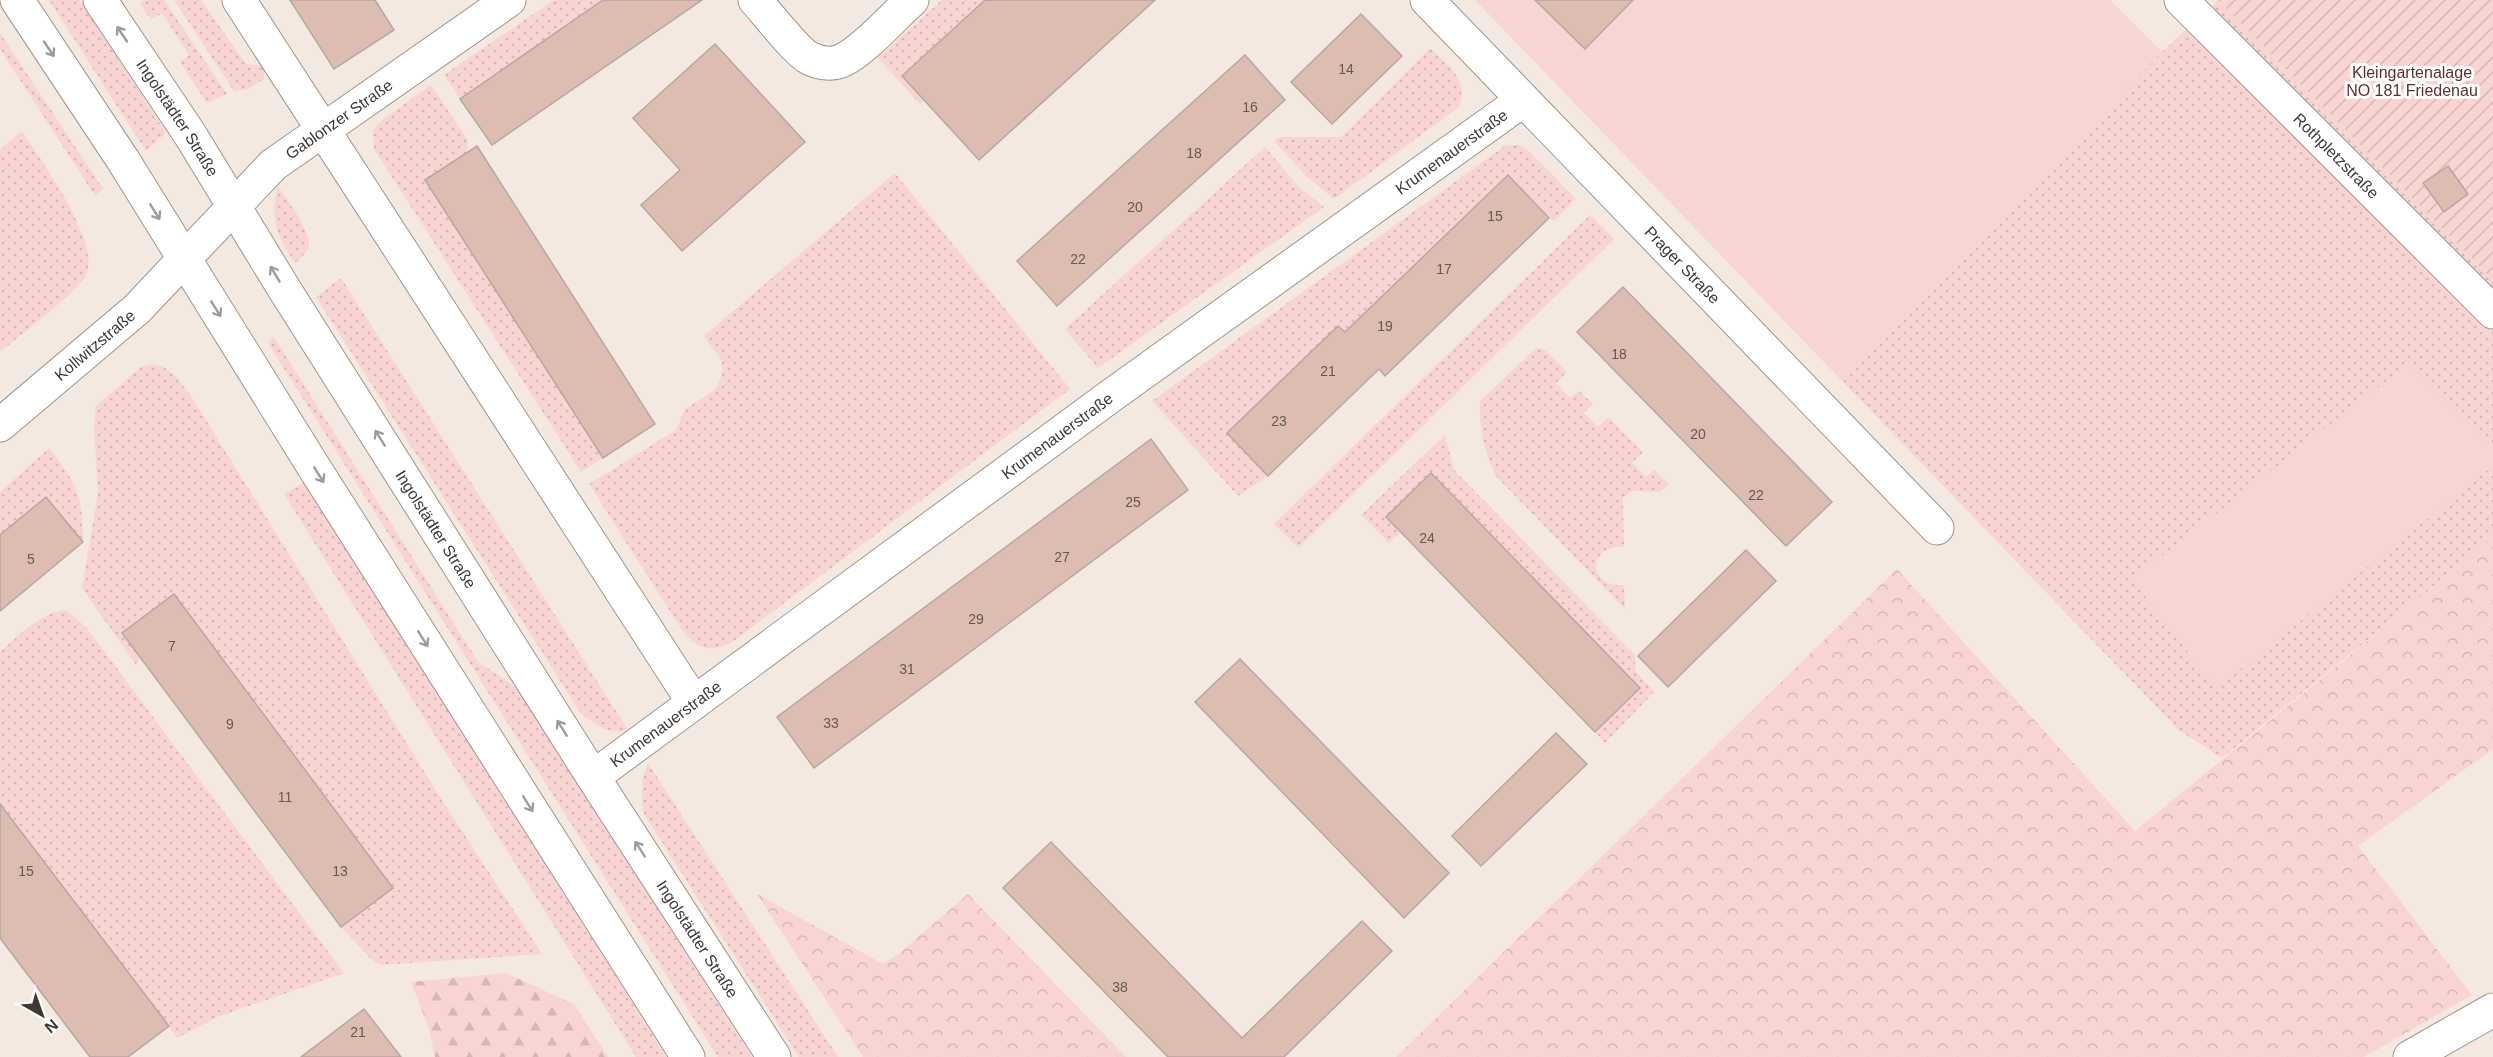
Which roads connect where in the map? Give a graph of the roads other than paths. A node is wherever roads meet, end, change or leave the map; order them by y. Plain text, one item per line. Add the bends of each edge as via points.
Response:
1 (17, 0) edge
2 (100, 0) edge
3 (239, 0) edge
4 (509, 0) edge
5 (755, 0) edge
6 (912, 0) edge
7 (1427, 0) edge
8 (2181, 0) edge
9 (1523, 100) junction
10 (323, 130) junction
11 (234, 206) junction
12 (185, 259) junction
13 (2493, 312) edge
14 (0, 425) edge
15 (1937, 528) dead end
16 (694, 703) junction
17 (593, 777) junction
18 (2493, 1010) edge
19 (688, 1057) edge
20 (774, 1057) edge
21 (2410, 1057) edge

1 -> 12 street
11 -> 2 street, Ingolstädter Straße
3 - 10 street
4 - 10 street, Gablonzer Straße
5 - 6 street via 807,57 832,63 853,54
7 - 9 street, Prager Straße
8 - 13 street, Rothpletzstraße
9 - 15 street, Prager Straße
9 - 16 street, Krumenauerstraße via 1112,395
10 - 11 street, Gablonzer Straße via 269,168
10 - 16 street
11 - 12 street, Gablonzer Straße
17 -> 11 street, Ingolstädter Straße
12 - 14 street, Kollwitzstraße via 137,309
12 -> 19 street
16 - 17 street, Krumenauerstraße
20 -> 17 street, Ingolstädter Straße
18 - 21 street

